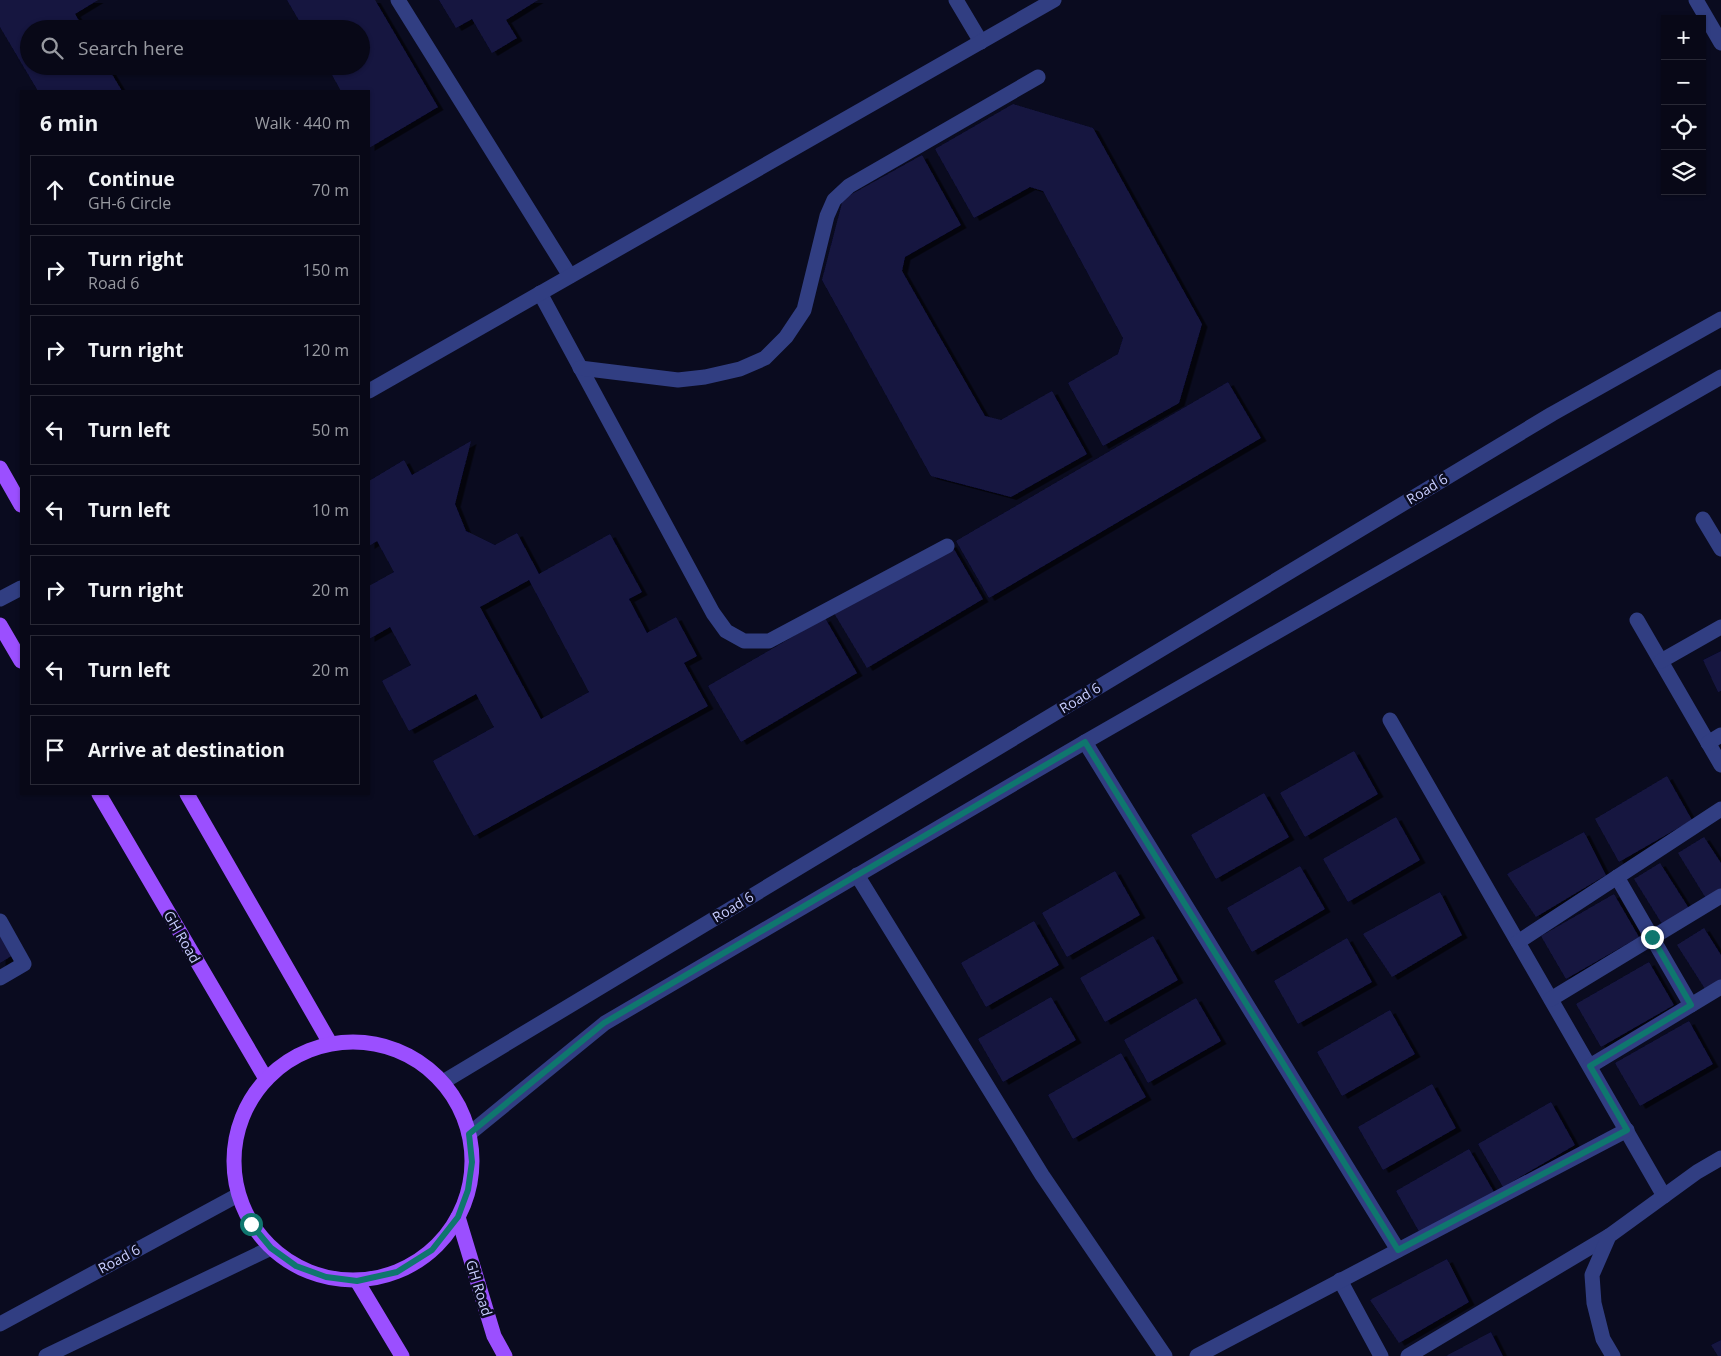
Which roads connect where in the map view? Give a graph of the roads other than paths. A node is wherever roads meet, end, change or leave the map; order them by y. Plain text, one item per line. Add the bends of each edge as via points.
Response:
1 (398, 0) edge
2 (956, 0) edge
3 (1054, 0) edge
4 (1696, 0) edge
5 (981, 42) junction
6 (1721, 44) edge
7 (1038, 77) dead end
8 (570, 276) junction
9 (540, 293) junction
10 (1721, 319) edge
11 (580, 368) junction
12 (1721, 377) edge
13 (370, 389) edge
14 (0, 468) edge
15 (20, 503) edge
16 (1703, 519) dead end
17 (947, 546) dead end
18 (1721, 549) edge
19 (20, 589) edge
20 (0, 599) edge
21 (1637, 620) dead end
22 (0, 625) edge
23 (1721, 627) edge
24 (20, 659) edge
25 (1661, 661) junction
26 (1390, 720) dead end
27 (1715, 739) edge
28 (1085, 742) junction
29 (1721, 765) edge
30 (100, 795) edge
31 (188, 795) edge
32 (1721, 809) edge
33 (857, 875) junction
34 (1617, 877) junction
35 (1721, 896) edge
36 (0, 921) edge
37 (1652, 937) junction
38 (1518, 942) junction
39 (0, 978) edge
40 (1721, 987) edge
41 (1551, 999) junction
42 (1691, 1005) junction
43 (330, 1043) junction
44 (1590, 1066) junction
45 (266, 1079) junction
46 (443, 1082) junction
47 (1627, 1130) junction
48 (469, 1134) junction
49 (1721, 1158) edge
50 (238, 1195) junction
51 (1664, 1196) junction
52 (458, 1217) junction
53 (1609, 1236) junction
54 (271, 1248) junction
55 (1398, 1250) junction
56 (1340, 1280) junction
57 (357, 1281) junction
58 (0, 1324) edge
59 (46, 1356) edge
60 (402, 1356) edge
61 (505, 1356) edge
62 (1165, 1356) edge
63 (1196, 1356) edge
64 (1382, 1356) edge
65 (1408, 1356) edge
66 (1613, 1356) edge

1 - 8 street
2 - 5 street
3 - 5 street
4 - 6 street
5 - 8 street
7 - 11 street via 849,186 834,200 827,216 804,310 786,337 765,358 731,371 678,380
8 - 9 street
9 - 11 street
9 - 13 street
10 - 46 street, Road 6 via 1544,419
11 - 17 street via 713,613 726,631 744,640 769,641
12 - 28 street
14 - 15 main road
16 - 18 street
19 - 20 street
21 - 25 street
22 - 24 main road
23 - 25 street
25 - 27 street
26 - 38 street
27 - 29 street
28 - 33 street
28 - 55 street
30 - 45 main road, GH Road
31 - 43 main road
32 - 34 street
33 - 48 street via 604,1023
33 - 62 street via 1042,1174
34 - 37 street
34 - 38 street
35 - 37 street
36 - 39 street via 24,964
37 - 41 street
37 - 42 street
38 - 41 street
40 - 42 street
41 - 44 street
42 - 44 street
43 - 45 main road via 306,1051
43 - 46 main road via 361,1041 392,1048 420,1061
44 - 47 street
45 - 50 main road via 244,1114 234,1154
46 - 48 main road via 459,1106
47 - 51 street
47 - 55 street
48 - 52 main road via 471,1172
49 - 51 street
50 - 54 main road via 251,1224
50 - 58 street, Road 6
51 - 53 street
52 - 57 main road via 432,1250 397,1272
52 - 61 main road, GH Road via 494,1336
53 - 65 street
53 - 66 street via 1592,1275 1594,1304 1603,1339
54 - 57 main road via 296,1266 326,1277
54 - 59 street
55 - 56 street
56 - 63 street
56 - 64 street
57 - 60 main road

